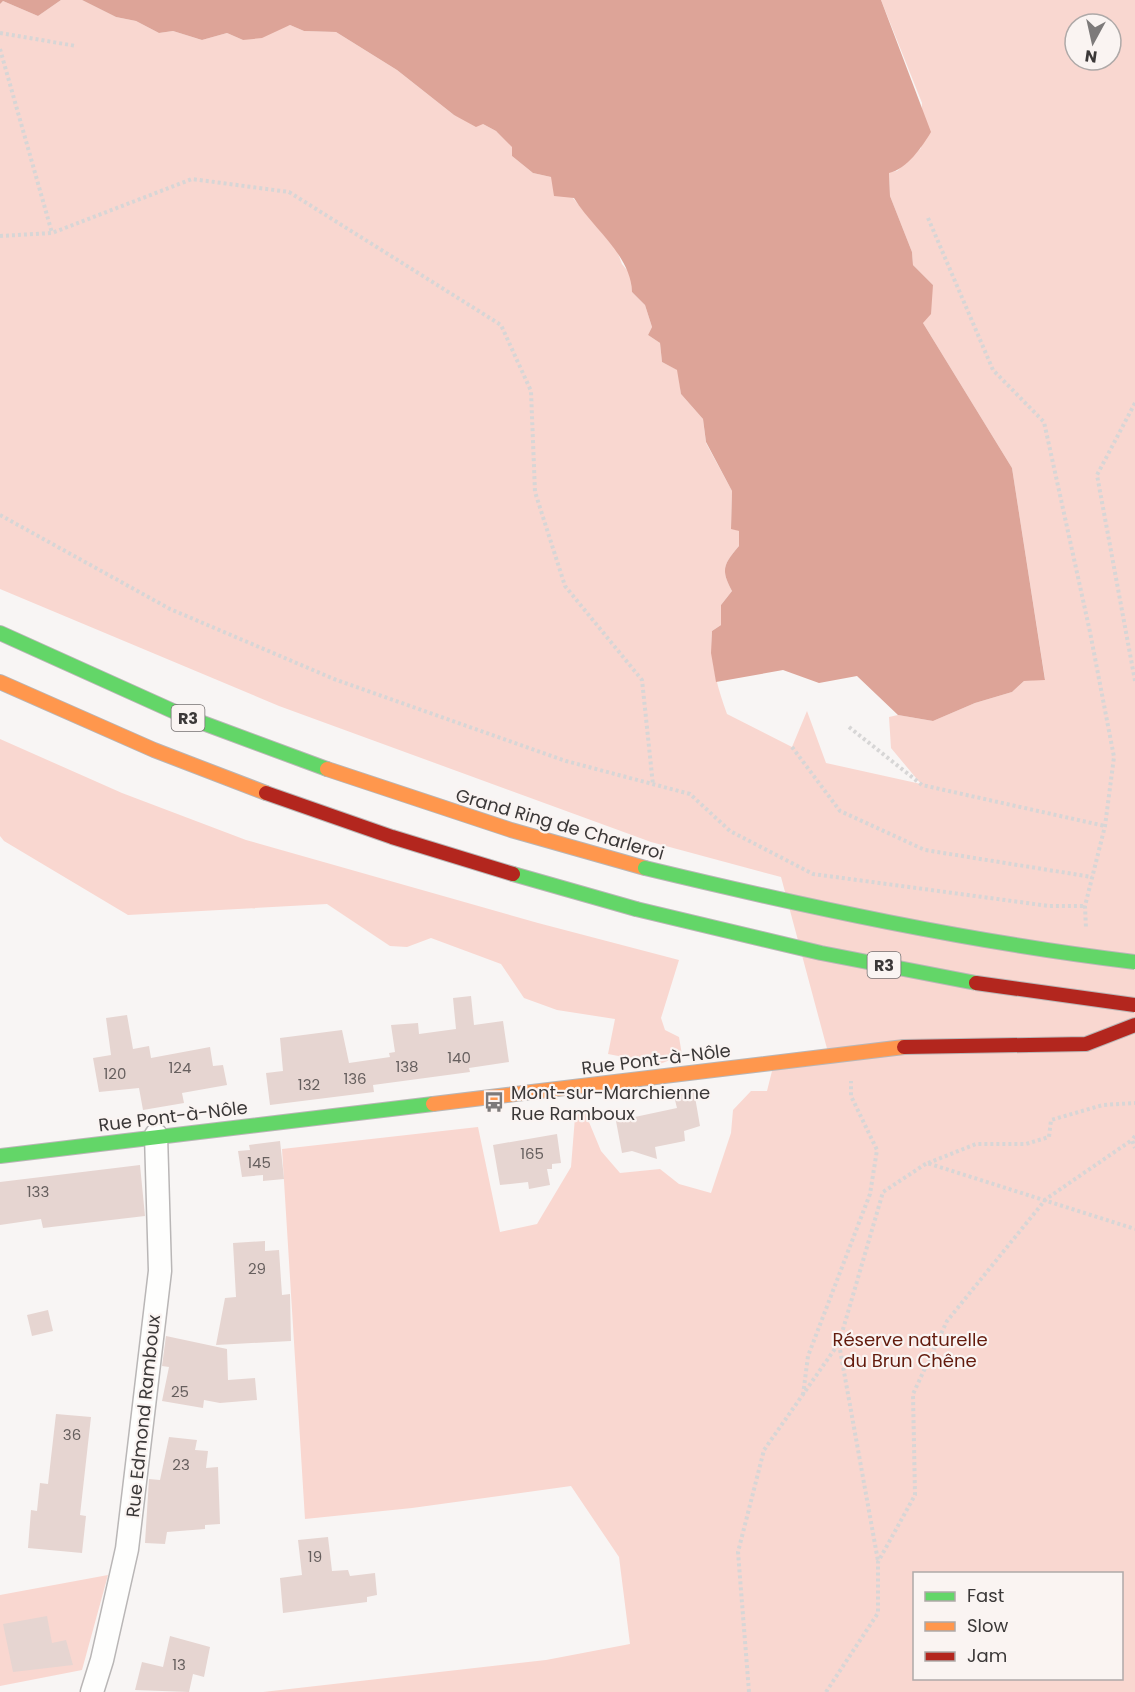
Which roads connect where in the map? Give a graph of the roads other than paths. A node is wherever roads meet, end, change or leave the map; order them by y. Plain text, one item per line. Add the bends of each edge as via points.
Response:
1 (0, 633) edge
2 (0, 682) edge
3 (1135, 962) edge
4 (1135, 1005) edge
5 (1135, 1025) edge
6 (156, 1136) junction
7 (0, 1156) edge
8 (92, 1692) edge

1 - 3 main road, Grand Ring de Charleroi / R3, bridge via 184,716 382,789 511,830 770,899 905,926
2 - 4 main road, R3, bridge via 169,756 367,829 496,871 761,941 1092,1001
5 - 6 main road, Rue Pont-à-Nôle via 1086,1044 908,1047
6 - 7 main road, Rue Pont-à-Nôle
6 - 8 street, Rue Edmond Ramboux via 160,1271 128,1550

